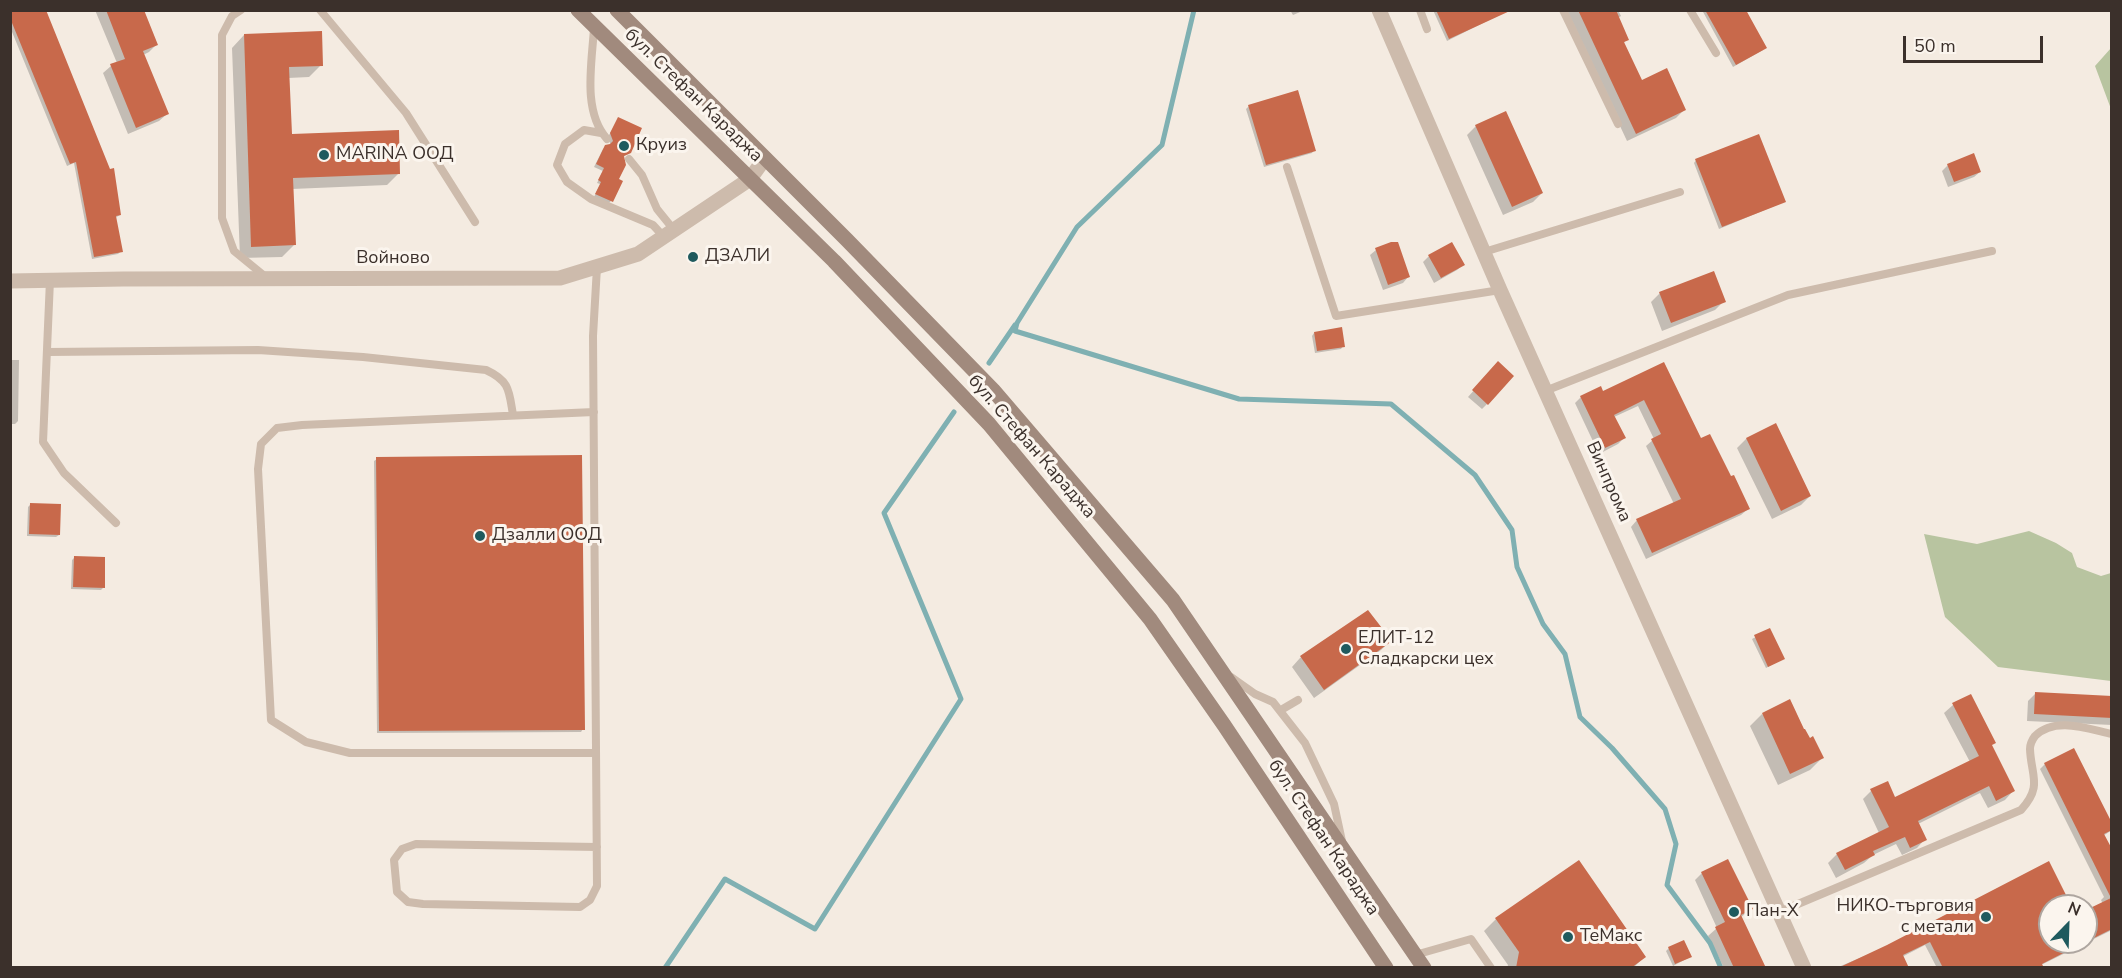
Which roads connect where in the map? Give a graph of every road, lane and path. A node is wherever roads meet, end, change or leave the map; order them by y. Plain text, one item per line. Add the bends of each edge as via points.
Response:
1 (241, 10) edge
2 (320, 10) edge
3 (578, 10) edge
4 (617, 10) edge
5 (1379, 10) edge
6 (1420, 10) edge
7 (1563, 10) edge
8 (1690, 10) edge
9 (594, 27) junction
10 (1427, 29) dead end
11 (1716, 53) dead end
12 (1617, 124) dead end
13 (765, 158) junction
14 (628, 159) dead end
15 (1287, 167) dead end
16 (750, 179) junction
17 (1680, 192) dead end
18 (475, 222) dead end
19 (669, 234) junction
20 (1992, 251) dead end
21 (1484, 252) junction
22 (597, 267) junction
23 (268, 279) junction
24 (50, 280) junction
25 (10, 281) edge
26 (1500, 290) junction
27 (48, 352) junction
28 (1545, 391) junction
29 (594, 412) junction
30 (513, 415) junction
31 (116, 523) dead end
32 (1219, 668) junction
33 (1298, 700) dead end
34 (1281, 710) junction
35 (2112, 735) edge
36 (596, 753) junction
37 (597, 847) junction
38 (1344, 851) junction
39 (1779, 912) junction
40 (1415, 955) junction
41 (1386, 968) edge
42 (1424, 968) edge
43 (1491, 968) edge
44 (1804, 968) edge

1 - 23 lane via 232,15 222,35 222,218 234,251
2 - 18 lane via 406,112
3 - 9 main road, бул. Стефан Караджа
4 - 13 main road, бул. Стефан Караджа
5 - 21 street, Винпрома
6 - 10 lane
7 - 12 lane
8 - 11 lane
9 - 16 main road, бул. Стефан Караджа
9 - 19 lane via 591,99 593,117 604,136 584,130 565,144 557,165 567,182 591,199
13 - 16 street
13 - 32 main road, бул. Стефан Караджа via 1008,406 1173,600
14 - 19 lane via 642,175
15 - 26 lane via 1336,316
16 - 19 street, Войново
16 - 41 main road, бул. Стефан Караджа via 989,424 1150,619
17 - 21 lane
19 - 22 street, Войново via 638,254
20 - 28 lane via 1788,295
21 - 26 street, Винпрома
22 - 23 street, Войново via 560,278
22 - 29 lane
23 - 24 street, Войново
24 - 25 street, Войново
24 - 27 lane
26 - 28 street, Винпрома
27 - 30 lane via 258,350 486,370 508,385
27 - 31 lane via 43,442 64,473
28 - 39 street, Винпрома
29 - 30 lane
29 - 36 lane
30 - 36 lane via 302,425 276,429 261,444 258,469 271,720 306,742 350,753
32 - 34 lane
32 - 38 main road, бул. Стефан Караджа
33 - 34 lane
34 - 38 lane via 1305,743 1334,804
35 - 39 lane via 2072,726 2043,730 2029,746 2035,775 2033,792 2021,810
36 - 37 lane
37 - 37 lane via 597,886 590,900 580,908 423,904 408,902 397,892 394,860 402,849 416,844
38 - 40 main road, бул. Стефан Караджа
39 - 44 street, Винпрома
40 - 42 main road, бул. Стефан Караджа
40 - 43 lane via 1471,939

